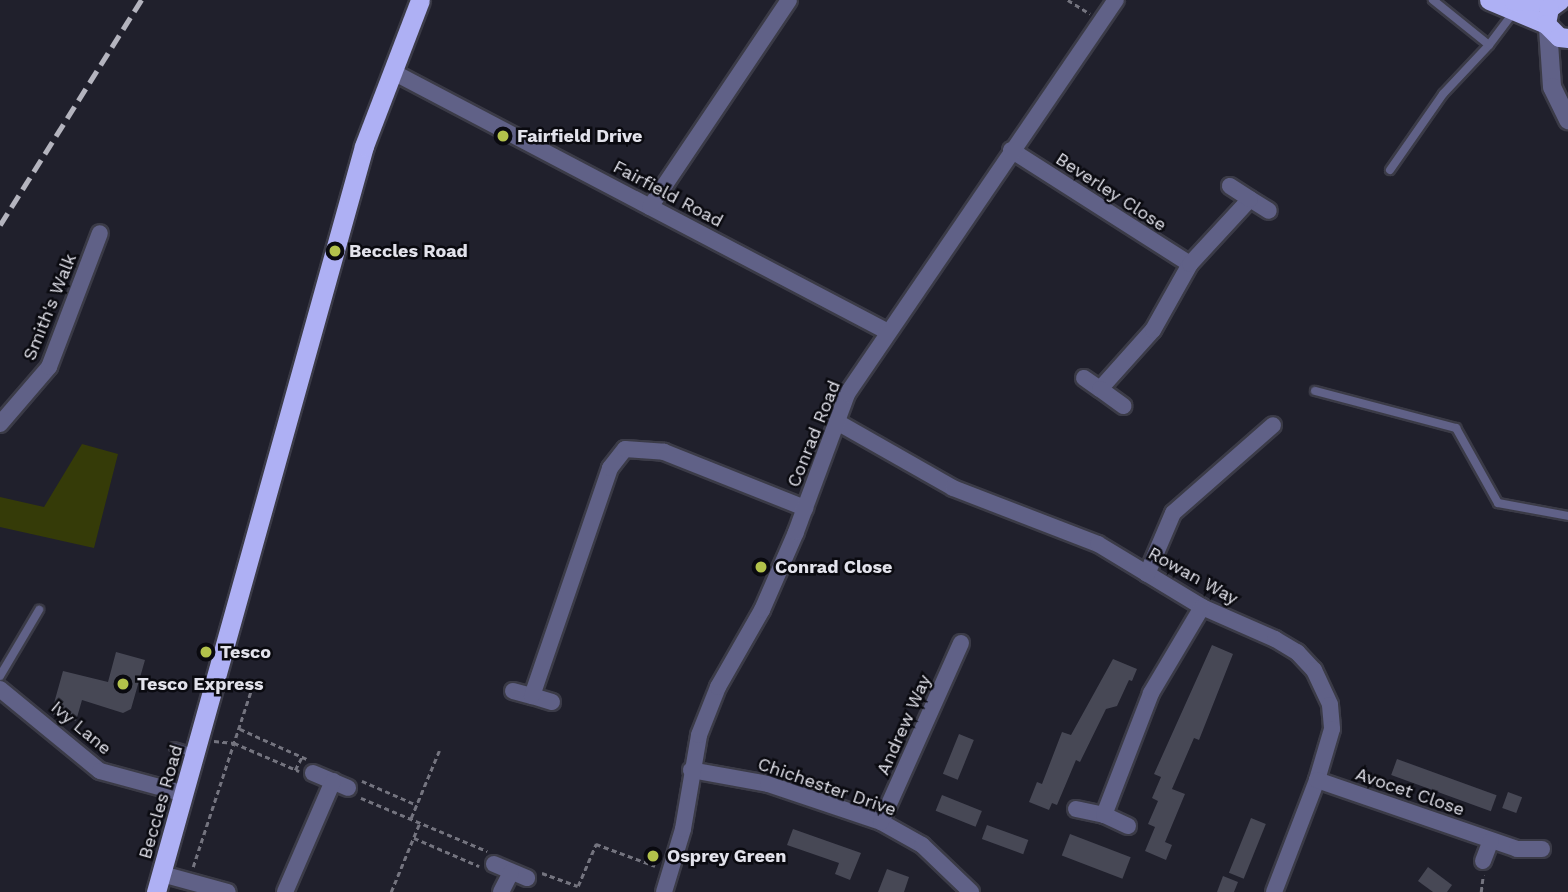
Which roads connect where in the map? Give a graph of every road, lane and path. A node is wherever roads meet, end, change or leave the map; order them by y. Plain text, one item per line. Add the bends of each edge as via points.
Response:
1 (420, 0) edge
2 (789, 0) edge
3 (1068, 0) edge
4 (1116, 0) edge
5 (1433, 0) edge
6 (1489, 0) edge
7 (1558, 1) edge
8 (1513, 7) edge
9 (1101, 22) junction
10 (1547, 26) junction
11 (1568, 40) edge
12 (1489, 45) junction
13 (1549, 66) junction
14 (393, 72) junction
15 (1568, 120) edge
16 (1011, 150) junction
17 (1390, 170) dead end
18 (1230, 186) dead end
19 (1250, 199) junction
20 (650, 206) junction
21 (1269, 211) dead end
22 (100, 233) dead end
23 (1190, 264) junction
24 (888, 332) junction
25 (1084, 378) dead end
26 (1100, 389) junction
27 (1315, 391) dead end
28 (1123, 405) dead end
29 (837, 422) junction
30 (0, 424) edge
31 (1273, 425) dead end
32 (805, 508) junction
33 (1568, 516) edge
34 (1147, 574) junction
35 (1202, 607) junction
36 (39, 610) dead end
37 (961, 643) dead end
38 (0, 676) edge
39 (0, 688) edge
40 (252, 688) dead end
41 (513, 691) dead end
42 (532, 696) junction
43 (552, 702) dead end
44 (240, 729) junction
45 (234, 743) junction
46 (174, 747) dead end
47 (439, 751) dead end
48 (196, 754) junction
49 (691, 770) junction
50 (313, 773) dead end
51 (1317, 780) junction
52 (347, 789) junction
53 (185, 794) junction
54 (1076, 809) dead end
55 (1104, 816) junction
56 (411, 818) junction
57 (421, 822) junction
58 (881, 822) junction
59 (1128, 827) dead end
60 (414, 838) junction
61 (1491, 840) junction
62 (1542, 849) dead end
63 (1483, 861) dead end
64 (491, 862) junction
65 (667, 870) junction
66 (524, 873) junction
67 (192, 882) junction
68 (159, 883) edge
69 (578, 886) junction
70 (228, 892) edge
71 (285, 892) edge
72 (391, 892) edge
73 (501, 892) edge
74 (579, 892) edge
75 (664, 892) edge
76 (971, 892) edge
77 (1273, 892) edge

1 - 14 highway, Beccles Road
2 - 20 street
3 - 9 path
4 - 9 street, Conrad Road
5 - 12 lane
6 - 8 highway
7 - 8 highway
7 - 10 highway via 1546,15
8 - 10 highway
8 - 12 lane
9 - 16 street, Conrad Road
10 - 11 highway
10 - 13 street
11 - 13 street
12 - 17 lane via 1443,94
13 - 15 street via 1552,87
14 - 20 street, Fairfield Road
14 - 48 highway, Beccles Road via 364,146 328,270
16 - 23 street, Beverley Close
16 - 24 street, Conrad Road
18 - 19 street
19 - 21 street
19 - 23 street
20 - 24 street, Fairfield Road
22 - 30 street, Smith's Walk via 49,367
23 - 26 street via 1153,330
24 - 29 street, Conrad Road via 847,394
25 - 26 street
26 - 28 street
27 - 33 lane via 1456,428 1498,503
29 - 32 street, Conrad Road
29 - 34 street, Rowan Way via 953,488 1086,538
31 - 34 street via 1173,513
32 - 42 street via 664,452 625,449 610,468
32 - 49 street, Conrad Road via 762,610 718,687
34 - 35 street, Rowan Way
35 - 51 street, Rowan Way via 1275,639 1297,652 1314,670 1330,705 1332,729
35 - 55 street via 1151,693
36 - 38 lane
37 - 58 street, Andrew Way
39 - 53 street, Ivy Lane via 100,771
40 - 44 path
41 - 42 street
42 - 43 street
44 - 45 path
44 - 45 path via 302,757 295,771
45 - 67 path via 224,784 194,860
46 - 48 lane
47 - 56 path
48 - 53 highway, Beccles Road
49 - 58 street, Chichester Drive via 768,784
49 - 65 street, Conrad Road via 683,828
50 - 52 street
51 - 61 street, Avocet Close
51 - 77 street, Rowan Way
52 - 56 path
52 - 71 street
53 - 68 highway, Beccles Road
54 - 55 street
55 - 59 street
56 - 57 path
57 - 60 path
57 - 64 path
58 - 76 street, Chichester Drive via 922,845
60 - 64 path
60 - 72 path
61 - 62 street, Avocet Close via 1517,849
61 - 63 street
64 - 66 street
65 - 69 path via 596,844
65 - 75 street, Conrad Road
66 - 69 path
66 - 73 street
67 - 68 street
67 - 70 street
69 - 74 path

